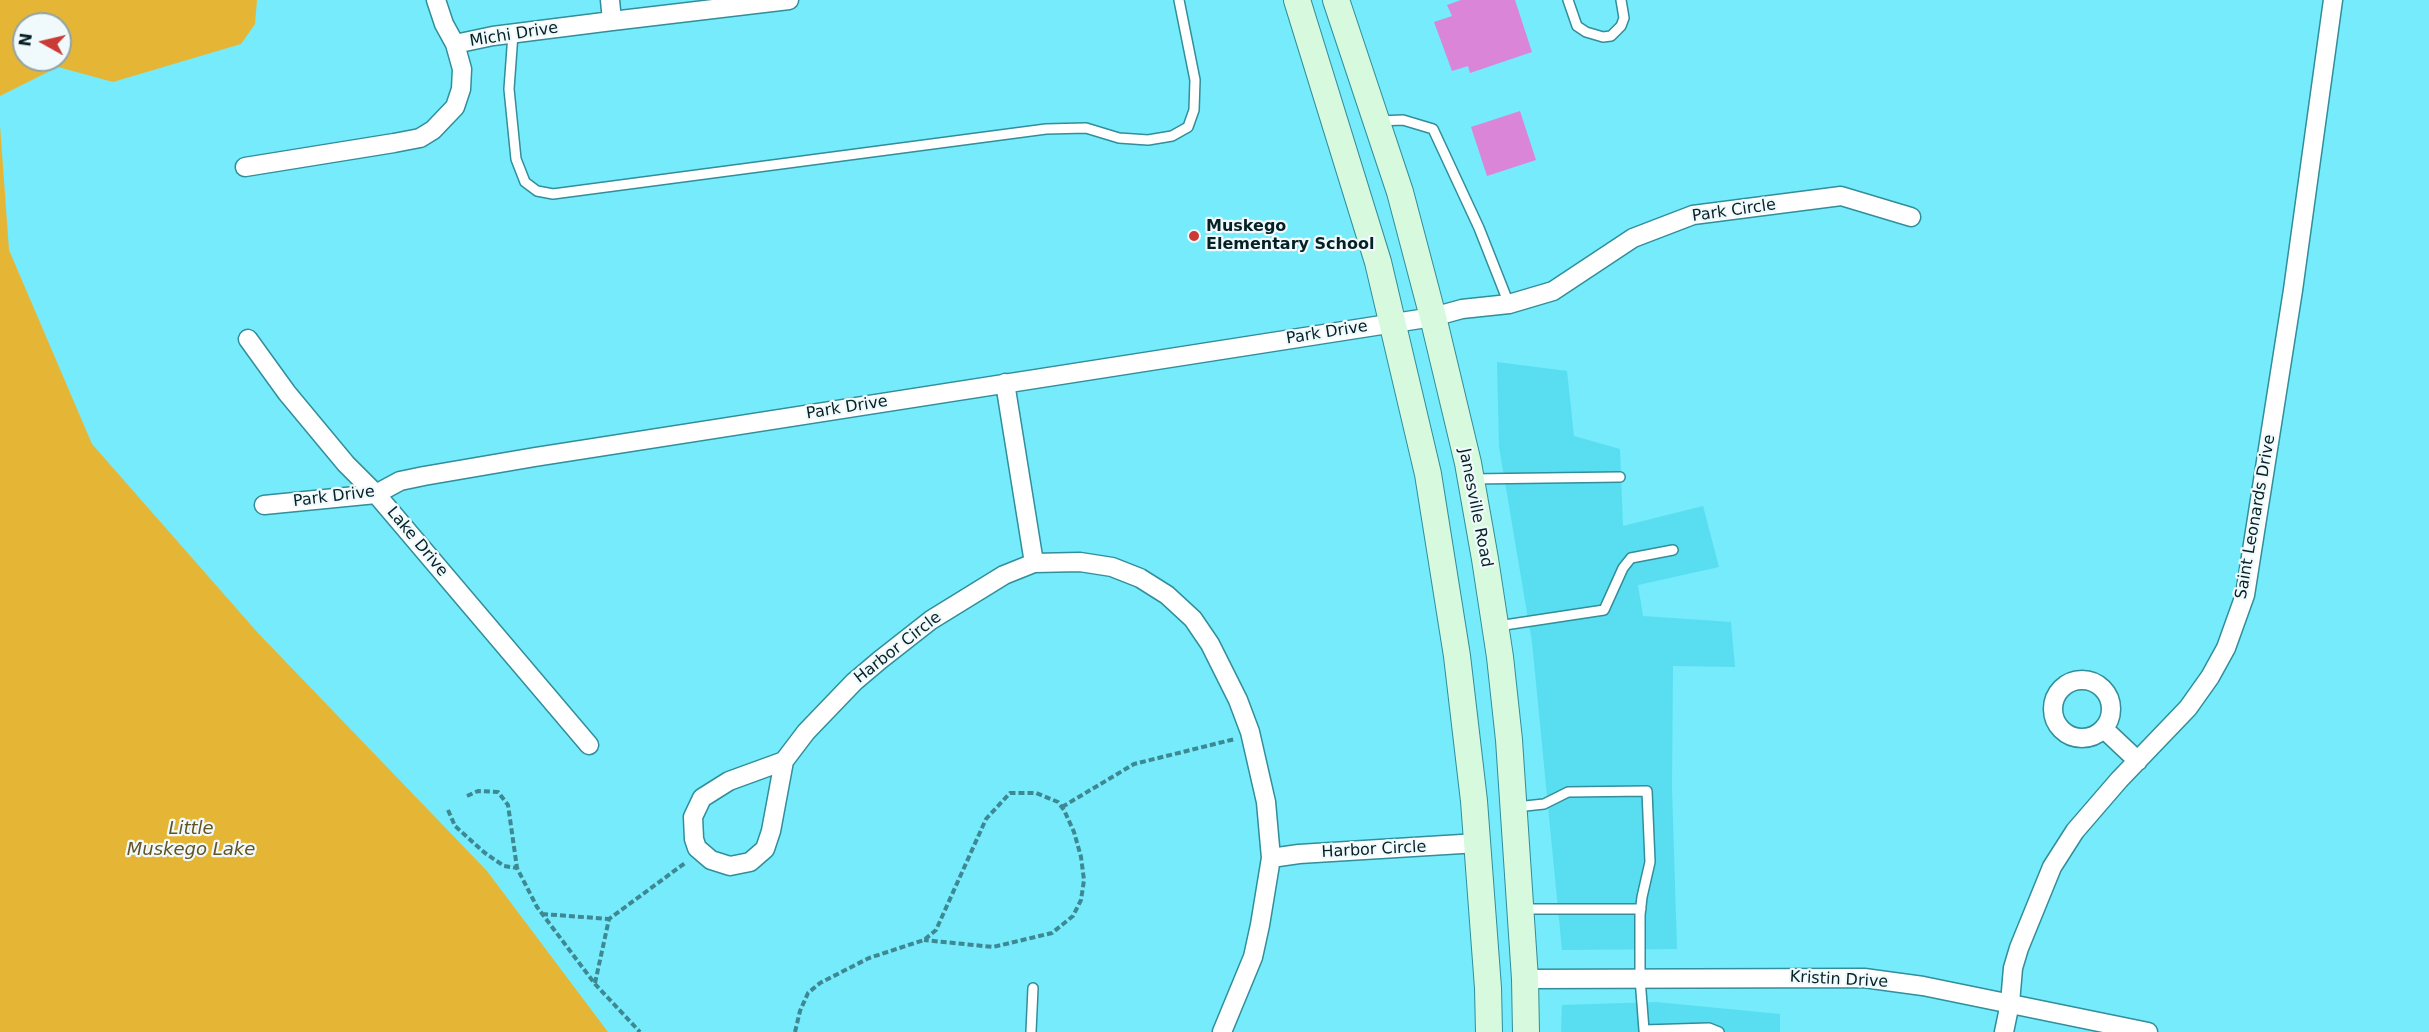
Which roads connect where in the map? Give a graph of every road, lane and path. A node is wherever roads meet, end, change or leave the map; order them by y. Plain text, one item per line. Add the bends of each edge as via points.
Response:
1 (436, 0) edge
2 (610, 0) edge
3 (789, 0) edge
4 (1179, 0) edge
5 (1297, 0) edge
6 (1336, 0) edge
7 (1568, 0) edge
8 (1621, 0) edge
9 (2333, 0) edge
10 (612, 21) junction
11 (513, 34) junction
12 (455, 44) junction
13 (1377, 121) junction
14 (245, 167) dead end
15 (1911, 217) dead end
16 (1509, 304) junction
17 (1433, 316) junction
18 (1393, 323) junction
19 (248, 339) dead end
20 (1005, 383) junction
21 (1620, 477) dead end
22 (1471, 479) junction
23 (376, 494) junction
24 (264, 506) dead end
25 (1673, 550) dead end
26 (1034, 563) junction
27 (1495, 627) junction
28 (2104, 729) dead end
29 (1251, 735) junction
30 (589, 745) dead end
31 (784, 761) junction
32 (2138, 761) junction
33 (1511, 778) junction
34 (467, 796) dead end
35 (1062, 807) junction
36 (1513, 807) junction
37 (448, 810) dead end
38 (701, 851) junction
39 (1479, 853) junction
40 (1271, 858) junction
41 (517, 867) junction
42 (1641, 909) junction
43 (542, 914) junction
44 (609, 919) junction
45 (1521, 919) junction
46 (924, 940) junction
47 (1640, 978) junction
48 (1525, 979) junction
49 (595, 984) junction
50 (1033, 988) dead end
51 (2010, 1004) junction
52 (640, 1032) edge
53 (795, 1032) edge
54 (1031, 1032) edge
55 (1222, 1032) edge
56 (1490, 1032) edge
57 (1526, 1032) edge
58 (1719, 1032) edge
59 (2004, 1032) edge
60 (2148, 1032) edge

1 - 12 street
2 - 10 street
3 - 10 street, Michi Drive
4 - 11 lane via 1195,80 1194,111 1188,126 1172,136 1148,140 1119,138 1086,128 1046,129 553,194 537,191 525,182 516,159 509,90
5 - 18 main road via 1378,262
6 - 13 main road, Janesville Road
7 - 8 lane via 1577,26 1603,37 1611,36 1621,26
9 - 32 street, Saint Leonards Drive via 2293,291 2244,595 2226,648 2210,677 2188,708
10 - 11 street, Michi Drive
11 - 12 street, Michi Drive
12 - 14 street, Michi Drive via 462,69 455,106 420,138
13 - 16 lane via 1403,120 1433,129
13 - 17 main road, Janesville Road
15 - 16 street, Park Circle via 1841,196 1693,215 1633,238 1553,291
16 - 17 street, Park Circle
17 - 18 street, Park Drive
17 - 22 main road, Janesville Road
18 - 20 street, Park Drive
18 - 39 main road via 1431,496 1457,656
19 - 23 street, Lake Drive via 346,464
20 - 23 street, Park Drive via 424,476
20 - 26 street
21 - 22 lane
22 - 27 main road, Janesville Road
23 - 24 street, Park Drive
23 - 30 street, Lake Drive
25 - 27 lane via 1631,558 1604,610
26 - 29 street, Harbor Circle via 1080,562 1112,567 1167,595 1193,619 1210,644
26 - 31 street, Harbor Circle via 1004,575 931,620 880,660 806,732
27 - 33 main road, Janesville Road
28 - 32 street
29 - 35 path via 1134,764
29 - 40 street, Harbor Circle via 1266,802
31 - 38 street via 729,781 702,798 696,807 693,828
31 - 38 street, Harbor Circle via 765,849 750,862 730,866 718,864
32 - 51 street, Saint Leonards Drive via 2075,831 2052,867 2019,948
33 - 36 main road, Janesville Road
33 - 39 main road via 1501,811
34 - 41 path via 478,791 498,792 508,805
35 - 46 path via 1036,793 1010,793 986,819 936,930
35 - 46 path via 1074,832 1084,880 1073,916 1052,933 993,947
36 - 42 lane via 1544,804 1568,792 1647,791 1650,862
36 - 45 main road, Janesville Road
37 - 41 path via 455,826 485,853 504,866
38 - 44 path
39 - 40 street, Harbor Circle via 1299,854
39 - 45 main road via 1491,845 1497,852
39 - 48 main road via 1498,946
39 - 56 main road
40 - 55 street, Harbor Circle via 1253,957
41 - 43 path
42 - 45 lane
42 - 47 lane
43 - 44 path
43 - 49 path
44 - 49 path
45 - 48 main road, Janesville Road
46 - 53 path via 869,958 820,983 808,993
47 - 48 street, Kristin Drive
47 - 51 street, Kristin Drive via 1864,978
47 - 58 lane via 1644,1030 1709,1028
48 - 56 main road via 1507,995
48 - 57 main road, Janesville Road
49 - 52 path
50 - 54 lane
51 - 59 street, Saint Leonards Drive
51 - 60 street, Kristin Drive

